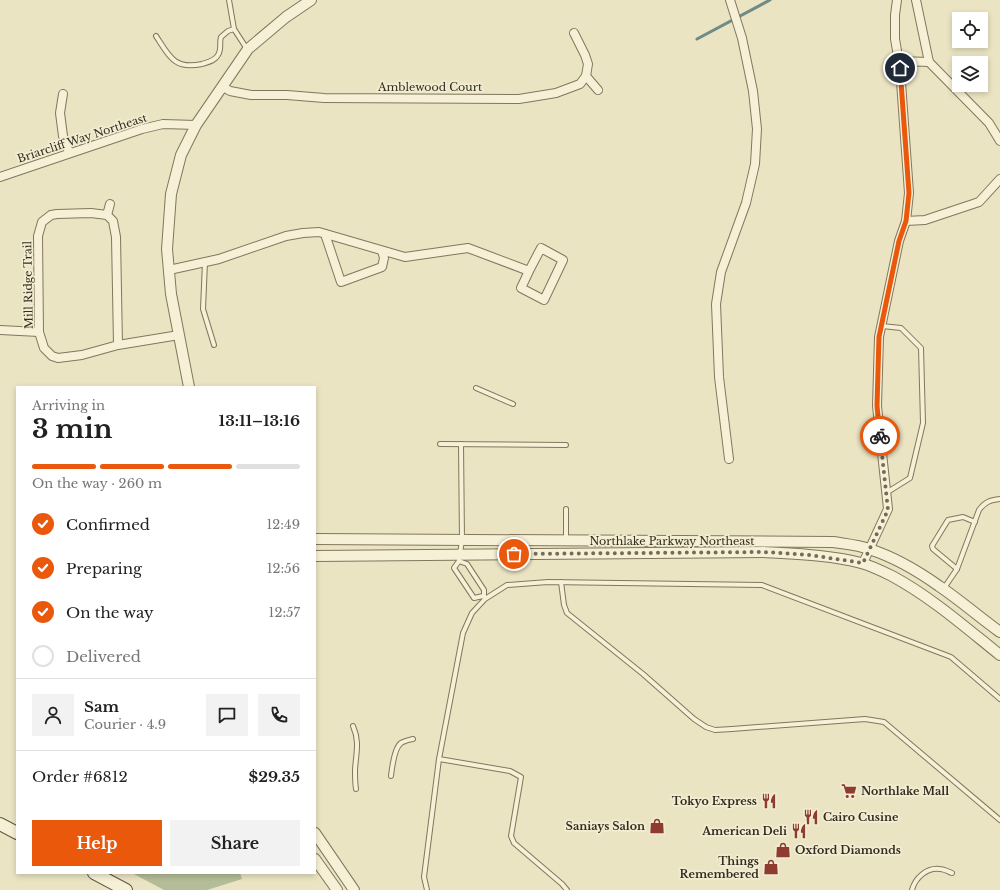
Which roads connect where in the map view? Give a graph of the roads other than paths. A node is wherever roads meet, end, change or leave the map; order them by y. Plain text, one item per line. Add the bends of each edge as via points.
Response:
1 (229, 0) edge
2 (311, 0) edge
3 (730, 0) edge
4 (897, 0) edge
5 (916, 0) edge
6 (234, 29) junction
7 (574, 33) dead end
8 (156, 36) dead end
9 (248, 50) junction
10 (899, 61) junction
11 (929, 62) junction
12 (586, 76) junction
13 (223, 87) junction
14 (598, 90) dead end
15 (63, 94) dead end
16 (196, 125) junction
17 (1000, 141) edge
18 (69, 152) junction
19 (0, 177) edge
20 (1000, 179) edge
21 (110, 204) dead end
22 (107, 215) junction
23 (906, 221) junction
24 (326, 234) junction
25 (382, 251) junction
26 (205, 262) junction
27 (169, 270) junction
28 (529, 271) junction
29 (881, 326) junction
30 (0, 330) edge
31 (40, 332) junction
32 (179, 335) junction
33 (118, 345) junction
34 (214, 345) dead end
35 (189, 386) edge
36 (476, 388) dead end
37 (513, 404) dead end
38 (440, 444) dead end
39 (461, 444) junction
40 (566, 445) dead end
41 (729, 458) dead end
42 (886, 493) junction
43 (1000, 499) edge
44 (566, 510) dead end
45 (975, 522) junction
46 (316, 539) edge
47 (462, 540) junction
48 (566, 540) junction
49 (870, 549) junction
50 (316, 556) edge
51 (459, 558) junction
52 (863, 563) junction
53 (957, 569) junction
54 (562, 582) junction
55 (943, 589) junction
56 (484, 597) junction
57 (1000, 632) edge
58 (1000, 655) edge
59 (1000, 699) edge
60 (353, 726) dead end
61 (413, 739) dead end
62 (439, 759) junction
63 (391, 776) dead end
64 (356, 789) dead end
65 (1000, 820) edge
66 (0, 824) edge
67 (16, 832) edge
68 (316, 834) edge
69 (316, 859) edge
70 (952, 873) dead end
71 (96, 874) edge
72 (126, 890) edge
73 (337, 890) edge
74 (354, 890) edge
75 (427, 890) edge
76 (567, 890) edge
77 (912, 890) edge

1 - 6 lane
2 - 9 street via 286,17
3 - 41 street via 753,91 757,129 755,164 746,203 721,272 716,304 719,377
4 - 10 street via 895,39
5 - 11 street
6 - 8 lane via 221,37 218,56 213,61 189,66 170,58
6 - 9 lane
7 - 12 street via 588,64
9 - 13 street
10 - 11 street
10 - 23 street via 909,193
11 - 17 street via 989,124
12 - 13 street, Amblewood Court via 580,84 556,93 519,99 324,98 251,95
12 - 14 street
13 - 16 street
15 - 18 street via 60,113 63,136
16 - 18 street, Briarcliff Way Northeast via 164,124 149,127
16 - 27 street via 181,155 172,194 167,249
18 - 19 street, Briarcliff Way Northeast
20 - 23 street via 979,202 925,220
21 - 22 street
22 - 31 street, Mill Ridge Trail via 57,214 42,222 38,236
22 - 33 street via 113,221 116,238
23 - 29 street via 899,241
24 - 25 street
24 - 25 street via 341,282 382,267
24 - 26 street via 319,232 286,236
25 - 28 street via 405,257 468,248
26 - 27 street
26 - 34 lane via 204,309
27 - 32 street
28 - 28 street via 541,248 563,260 544,300 521,288
29 - 42 street via 877,406
29 - 42 lane via 901,328 921,348 923,423 910,478
30 - 31 street
31 - 33 street, Mill Ridge Trail via 44,348 58,358 82,355
32 - 33 street, Mill Ridge Trail
32 - 35 street
36 - 37 lane
38 - 39 lane
39 - 40 lane
39 - 47 lane
42 - 49 street via 888,510
43 - 45 lane via 983,504
44 - 48 lane
45 - 53 lane
45 - 53 lane via 962,517 948,520 932,546
46 - 47 street, Northlake Parkway Northeast
47 - 48 street, Northlake Parkway Northeast
47 - 51 lane
48 - 49 street, Northlake Parkway Northeast via 833,542
49 - 52 street
49 - 55 street, Northlake Parkway Northeast via 895,560
50 - 51 street, Northlake Parkway Northeast
51 - 52 street, Northlake Parkway Northeast via 764,552
51 - 56 lane via 467,564 484,590
51 - 56 lane via 454,568 474,598
52 - 58 street, Northlake Parkway Northeast via 910,586 928,598
53 - 55 lane
54 - 56 lane via 507,585
54 - 59 lane via 762,585 951,658
54 - 65 lane via 567,613 706,727 715,730 865,719 884,722
55 - 57 street, Northlake Parkway Northeast
56 - 62 lane via 472,613 464,633
60 - 64 lane via 358,743
61 - 63 lane via 401,743 397,748
62 - 75 lane via 424,876
62 - 76 lane via 510,771 521,777 511,836 514,843
66 - 67 main road
68 - 74 street
69 - 73 street
70 - 77 lane via 939,868 928,871 914,882
71 - 72 main road

